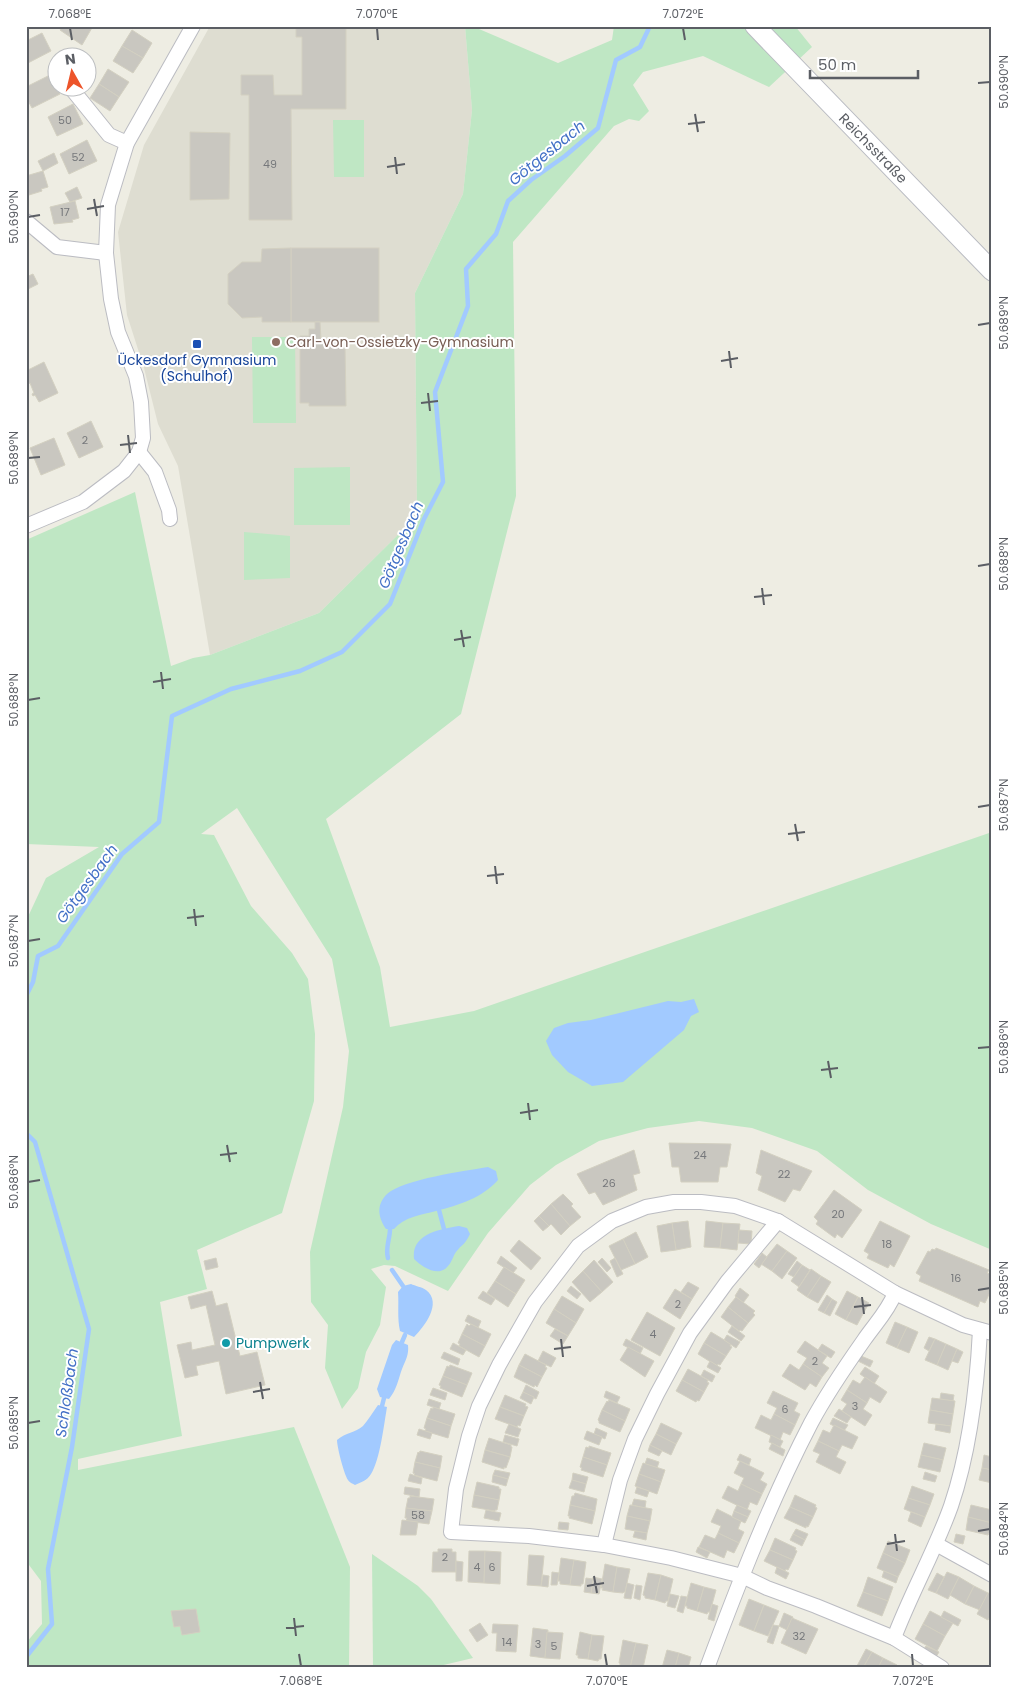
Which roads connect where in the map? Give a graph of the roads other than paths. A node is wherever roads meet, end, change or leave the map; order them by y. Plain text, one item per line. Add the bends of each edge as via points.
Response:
1 (193, 26) edge
2 (755, 26) edge
3 (78, 98) edge
4 (127, 143) junction
5 (26, 221) edge
6 (106, 253) junction
7 (992, 271) edge
8 (139, 452) junction
9 (170, 519) dead end
10 (26, 526) edge
11 (778, 1220) junction
12 (895, 1293) junction
13 (986, 1332) edge
14 (936, 1544) junction
15 (604, 1545) junction
16 (992, 1574) edge
17 (742, 1576) junction
18 (894, 1638) junction
19 (707, 1668) edge
20 (942, 1668) edge

1 - 4 street
2 - 7 main road, Reichsstraße
3 - 4 street via 109,134
4 - 6 street via 108,205
5 - 6 street via 57,247
6 - 8 street via 118,332 136,376 141,402 143,438
8 - 9 street via 155,472
8 - 10 street via 124,471 83,502
11 - 12 street
11 - 15 street via 690,1333 657,1394 620,1480
11 - 15 street via 735,1206 674,1202 646,1207 612,1221 578,1246 535,1302 499,1365 469,1436 456,1489 451,1532 529,1536
12 - 13 street via 963,1325
12 - 17 street via 890,1307 811,1423
13 - 14 street via 965,1453 952,1503
14 - 16 street
14 - 18 street
15 - 17 street
17 - 18 street
17 - 19 street
18 - 20 street

